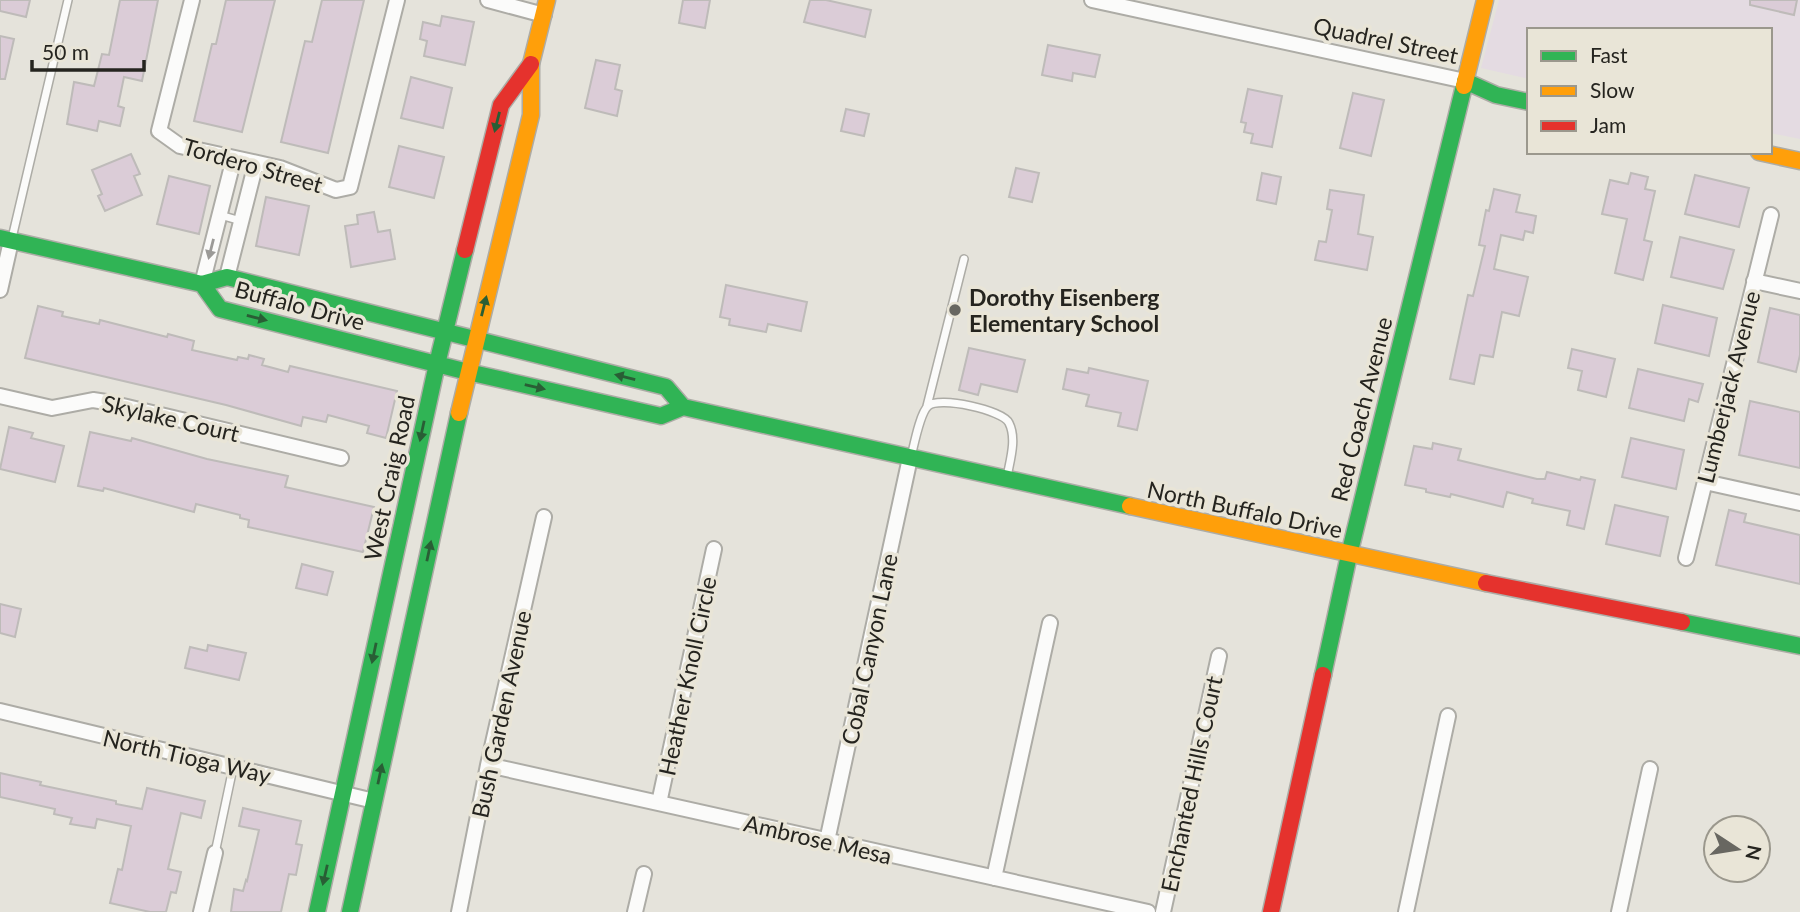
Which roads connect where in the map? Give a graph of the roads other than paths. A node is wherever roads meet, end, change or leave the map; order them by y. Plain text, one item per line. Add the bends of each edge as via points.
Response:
1 (68, 0) edge
2 (192, 0) edge
3 (397, 0) edge
4 (488, 0) edge
5 (1092, 0) edge
6 (1485, 0) edge
7 (545, 7) edge
8 (531, 64) junction
9 (1465, 81) junction
10 (1527, 90) edge
11 (1527, 102) edge
12 (1772, 143) edge
13 (1800, 150) edge
14 (1768, 154) edge
15 (234, 158) junction
16 (1800, 161) edge
17 (256, 163) junction
18 (220, 215) junction
19 (1771, 215) dead end
20 (241, 221) junction
21 (6, 239) edge
22 (964, 259) dead end
23 (228, 277) junction
24 (1754, 281) junction
25 (202, 284) junction
26 (0, 290) edge
27 (1800, 291) edge
28 (445, 333) junction
29 (476, 341) junction
30 (437, 364) junction
31 (468, 372) junction
32 (0, 396) edge
33 (683, 407) junction
34 (927, 407) junction
35 (341, 458) dead end
36 (911, 458) junction
37 (1007, 479) junction
38 (1705, 482) junction
39 (1800, 503) edge
40 (544, 517) dead end
41 (715, 549) dead end
42 (1349, 555) junction
43 (1686, 558) dead end
44 (1050, 622) dead end
45 (1800, 646) edge
46 (1219, 656) dead end
47 (0, 711) edge
48 (1448, 716) dead end
49 (488, 765) junction
50 (233, 768) junction
51 (1650, 769) dead end
52 (343, 794) junction
53 (374, 801) junction
54 (659, 803) junction
55 (827, 841) junction
56 (215, 853) joint
57 (644, 874) dead end
58 (994, 878) junction
59 (201, 912) edge
60 (317, 912) edge
61 (349, 912) edge
62 (459, 912) edge
63 (635, 912) edge
64 (1148, 912) edge
65 (1163, 912) edge
66 (1271, 912) edge
67 (1406, 912) edge
68 (1619, 912) edge

1 - 21 lane
2 - 15 street, Tordero Street via 159,131 180,146
3 - 17 street, Tordero Street via 350,187 336,190
4 - 7 street
5 - 9 street, Quadrel Street
6 - 9 main road, Red Coach Avenue
7 - 8 main road, West Craig Road
8 -> 28 main road, West Craig Road via 501,105
29 -> 8 main road, West Craig Road via 531,116
9 - 10 main road, Quadrel Street
9 - 11 main road, Quadrel Street
9 - 42 main road, Red Coach Avenue
12 - 13 main road
14 - 16 main road
15 - 17 street, Tordero Street
15 - 18 street
17 - 20 street
18 - 20 lane
18 -> 25 street
19 - 24 street, Lumberjack Avenue
20 - 23 street
21 - 25 main road
21 - 26 street
22 - 34 lane
23 - 25 main road, Buffalo Drive
23 - 28 main road, Buffalo Drive
24 - 27 street
24 - 38 street, Lumberjack Avenue
25 -> 30 main road, Buffalo Drive via 220,309
28 - 29 main road, Buffalo Drive
28 - 30 main road, West Craig Road
29 - 31 main road, West Craig Road
33 -> 29 main road, North Buffalo Drive via 666,387
30 - 31 main road, Buffalo Drive
30 -> 52 main road, West Craig Road
31 -> 33 main road, North Buffalo Drive via 661,416
53 -> 31 main road, West Craig Road
32 - 35 street, Skylake Court via 52,408 106,402
33 - 36 main road, North Buffalo Drive
34 - 36 lane
34 - 37 lane via 933,402 951,403 1006,418 1014,436
36 - 37 main road, North Buffalo Drive
36 - 55 street, Cobal Canyon Lane
37 - 42 main road, North Buffalo Drive
38 - 39 street
38 - 43 street, Lumberjack Avenue
40 - 49 street, Bush Garden Avenue
41 - 54 street, Heather Knoll Circle
42 - 45 main road, North Buffalo Drive
42 - 66 main road, Red Coach Avenue
44 - 58 street
46 - 65 street, Enchanted Hills Court
47 - 50 street, North Tioga Way
48 - 67 street
49 - 54 street, Ambrose Mesa
49 - 62 street, Bush Garden Avenue
50 - 52 street, North Tioga Way
50 - 56 lane
51 - 68 street
52 - 53 street, North Tioga Way
52 -> 60 main road, West Craig Road
53 - 61 main road, West Craig Road
54 - 55 street, Ambrose Mesa
55 - 58 street, Ambrose Mesa
56 - 59 street
57 - 63 street
58 - 64 street, Ambrose Mesa

